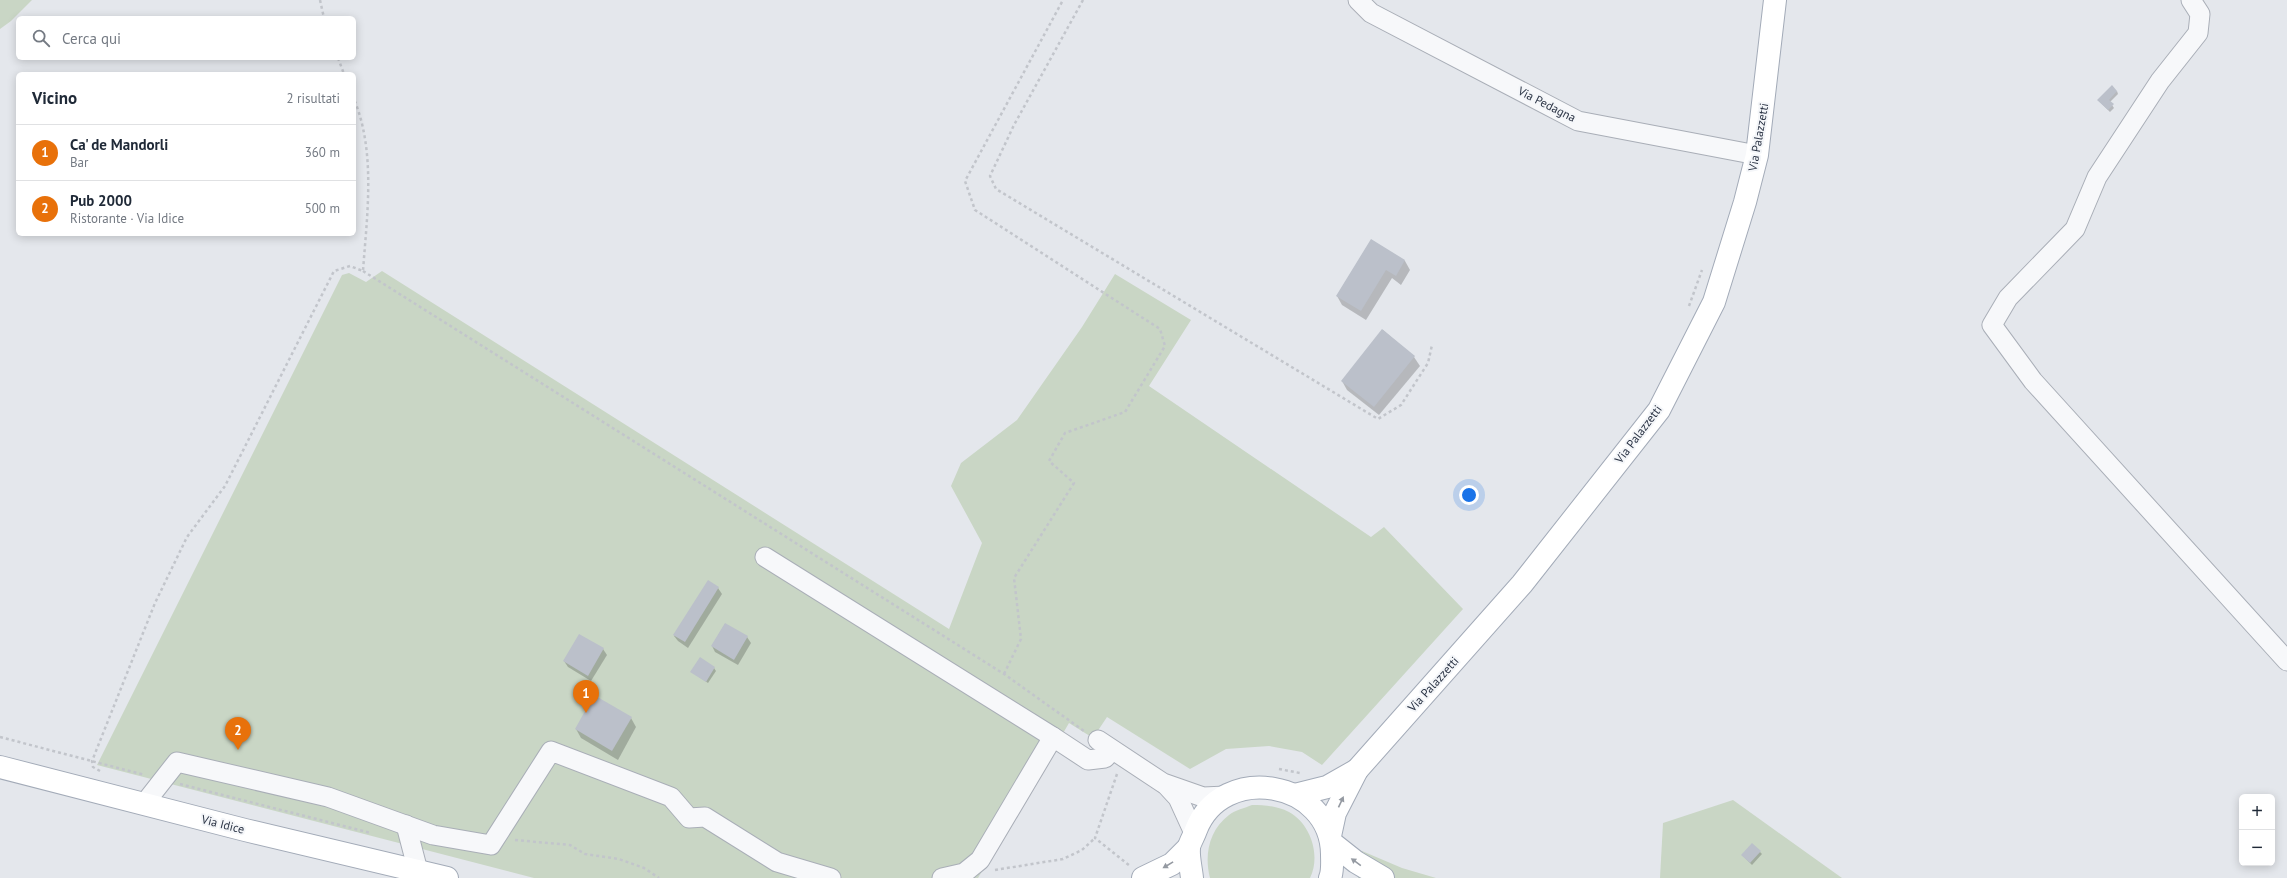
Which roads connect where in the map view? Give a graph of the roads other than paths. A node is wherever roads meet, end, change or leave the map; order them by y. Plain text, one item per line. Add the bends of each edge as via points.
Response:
1 (1358, 0) edge
2 (1775, 0) edge
3 (2191, 0) edge
4 (1757, 155) junction
5 (765, 557) dead end
6 (2287, 661) edge
7 (1053, 737) junction
8 (0, 767) edge
9 (1357, 770) junction
10 (1164, 783) junction
11 (1295, 795) junction
12 (1226, 796) junction
13 (144, 804) junction
14 (406, 825) junction
15 (1331, 839) junction
16 (1192, 840) junction
17 (418, 871) junction
18 (1139, 874) edge
19 (447, 878) edge
20 (831, 878) edge
21 (942, 878) edge
22 (1192, 878) edge
23 (1330, 878) edge
24 (1383, 878) edge

1 - 4 street, Via Pedagna via 1372,13 1578,121
2 - 4 main road, Via Palazzetti
3 - 6 street via 2200,14 2198,33 2160,81 2097,177 2075,229 2008,298 1992,325 2033,381
4 - 9 main road, Via Palazzetti via 1714,302 1658,410 1522,584
5 - 7 street
7 - 10 street via 1088,760 1105,758 1111,749
7 - 21 street via 980,860 964,873
8 - 13 main road, Via Idice
9 - 11 main road, Via Palazzetti via 1327,787
15 -> 9 main road, Via Palazzetti via 1336,814
10 - 12 street via 1203,797
10 - 16 street via 1178,798
11 - 12 main road via 1276,788 1249,787
11 - 15 main road via 1319,816
12 - 16 main road via 1210,806 1200,820
13 - 14 street via 177,762 328,797
13 - 17 main road, Via Idice
14 - 17 street
14 - 20 street via 433,835 491,845 551,751 671,797 689,818 706,817 777,862
15 - 23 main road
24 -> 15 main road via 1356,862
16 -> 18 main road via 1172,864
16 - 22 main road
17 - 19 main road, Via Idice

